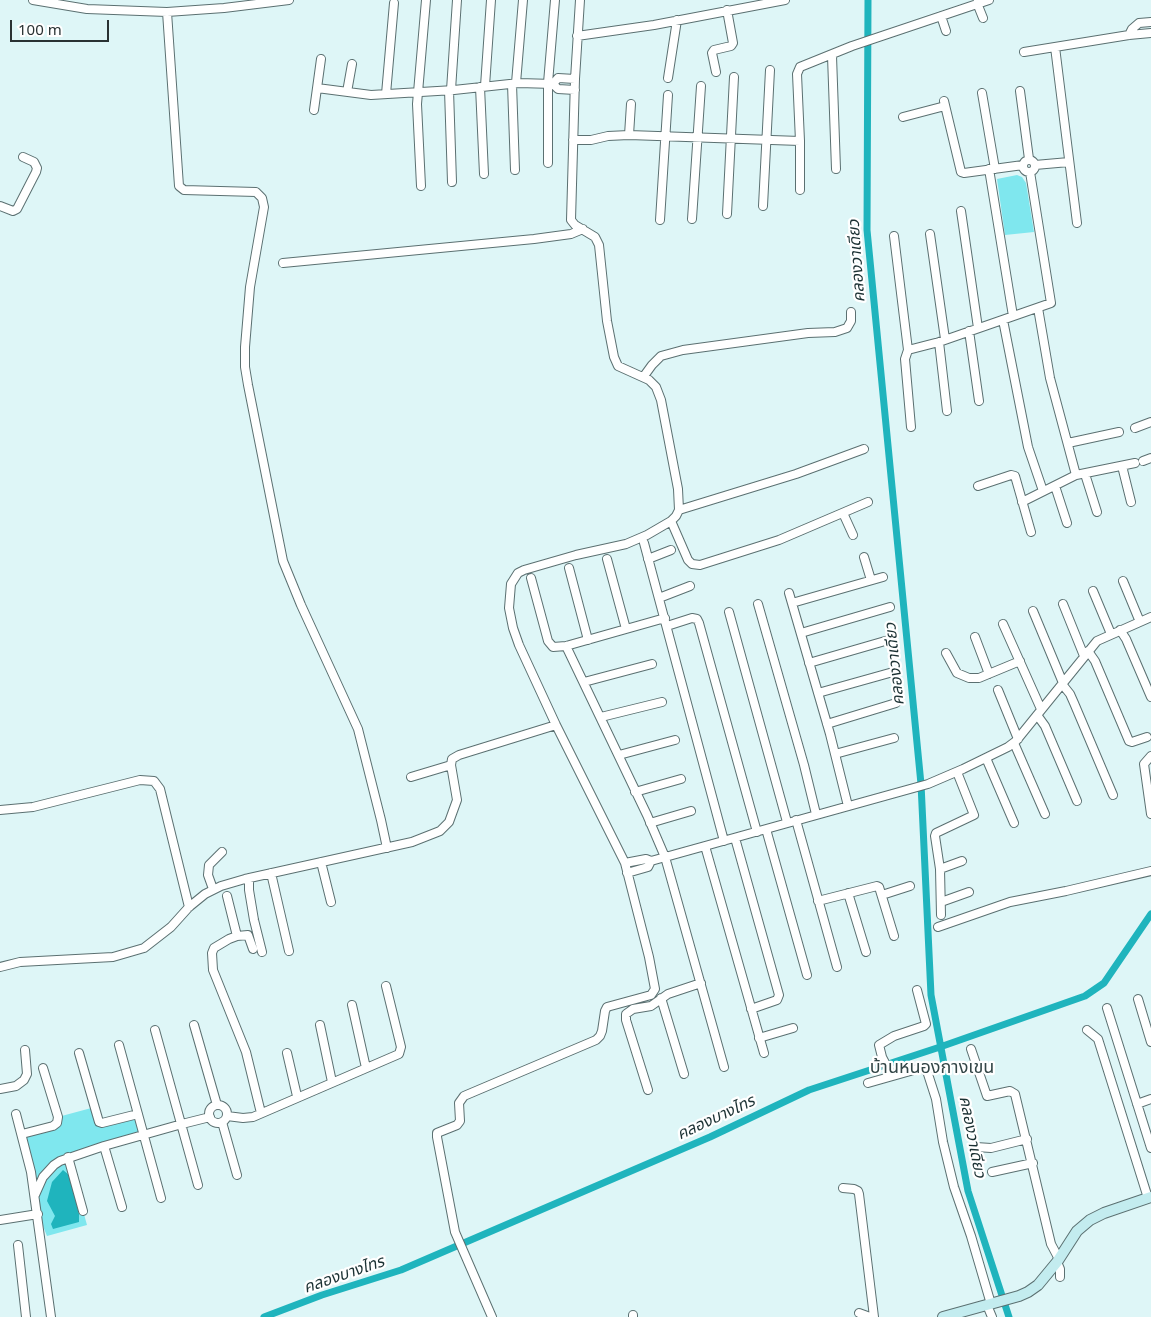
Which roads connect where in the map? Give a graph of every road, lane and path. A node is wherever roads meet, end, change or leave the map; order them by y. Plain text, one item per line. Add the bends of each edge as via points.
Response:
1 (33, 0) edge
2 (289, 0) edge
3 (426, 0) edge
4 (458, 0) edge
5 (491, 0) edge
6 (523, 0) edge
7 (555, 0) edge
8 (580, 0) edge
9 (785, 0) edge
10 (989, 0) edge
11 (394, 3) dead end
12 (977, 3) junction
13 (726, 10) junction
14 (167, 12) junction
15 (941, 16) junction
16 (983, 18) dead end
17 (677, 20) junction
18 (1151, 22) edge
19 (946, 31) dead end
20 (1151, 33) edge
21 (1129, 35) junction
22 (577, 36) junction
23 (1055, 47) junction
24 (1024, 52) dead end
25 (832, 56) junction
26 (321, 59) dead end
27 (352, 64) dead end
28 (770, 70) dead end
29 (716, 72) dead end
30 (734, 77) dead end
31 (668, 78) dead end
32 (575, 79) junction
33 (514, 83) junction
34 (550, 84) junction
35 (482, 86) junction
36 (701, 86) dead end
37 (317, 88) junction
38 (450, 90) junction
39 (575, 90) junction
40 (1020, 91) dead end
41 (347, 92) junction
42 (418, 92) junction
43 (982, 93) dead end
44 (386, 94) junction
45 (668, 95) dead end
46 (631, 104) dead end
47 (314, 110) dead end
48 (903, 117) dead end
49 (629, 135) junction
50 (664, 136) junction
51 (697, 138) junction
52 (730, 139) junction
53 (573, 140) junction
54 (766, 140) junction
55 (800, 141) junction
56 (23, 157) dead end
57 (1069, 162) junction
58 (548, 163) dead end
59 (1031, 165) junction
60 (836, 169) dead end
61 (992, 169) junction
62 (515, 170) dead end
63 (484, 174) dead end
64 (452, 182) dead end
65 (421, 186) dead end
66 (800, 190) dead end
67 (0, 206) edge
68 (763, 206) dead end
69 (961, 211) dead end
70 (727, 214) dead end
71 (692, 219) dead end
72 (660, 220) dead end
73 (1077, 223) dead end
74 (583, 229) junction
75 (930, 234) dead end
76 (894, 236) dead end
77 (283, 263) dead end
78 (1038, 308) junction
79 (851, 312) dead end
80 (1013, 316) junction
81 (1003, 320) junction
82 (978, 328) junction
83 (969, 332) junction
84 (942, 341) junction
85 (908, 350) junction
86 (644, 376) junction
87 (979, 400) dead end
88 (947, 411) dead end
89 (1151, 422) edge
90 (911, 427) dead end
91 (1135, 428) dead end
92 (1119, 432) dead end
93 (1068, 443) junction
94 (864, 449) dead end
95 (1135, 463) dead end
96 (1122, 466) junction
97 (1085, 474) junction
98 (1076, 476) junction
99 (978, 486) dead end
100 (1055, 486) junction
101 (1043, 491) junction
102 (868, 502) dead end
103 (1022, 502) junction
104 (1131, 502) dead end
105 (679, 510) junction
106 (1097, 512) dead end
107 (843, 513) junction
108 (671, 521) junction
109 (1067, 524) dead end
110 (1031, 532) dead end
111 (853, 535) dead end
112 (644, 543) dead end
113 (671, 550) dead end
114 (864, 557) dead end
115 (607, 559) dead end
116 (648, 559) junction
117 (569, 568) dead end
118 (883, 577) dead end
119 (531, 578) dead end
120 (871, 580) junction
121 (1124, 581) dead end
122 (690, 586) dead end
123 (1093, 591) dead end
124 (789, 593) dead end
125 (659, 598) junction
126 (792, 603) junction
127 (758, 604) dead end
128 (1063, 604) dead end
129 (890, 607) dead end
130 (1033, 611) dead end
131 (729, 612) dead end
132 (1151, 617) edge
133 (666, 622) junction
134 (1140, 622) junction
135 (1004, 624) dead end
136 (626, 629) junction
137 (1120, 630) junction
138 (800, 633) junction
139 (1111, 634) junction
140 (975, 637) dead end
141 (892, 639) dead end
142 (588, 640) junction
143 (566, 646) junction
144 (946, 652) dead end
145 (1086, 654) junction
146 (1020, 661) junction
147 (809, 663) junction
148 (652, 664) dead end
149 (893, 672) dead end
150 (988, 674) junction
151 (584, 682) junction
152 (1062, 683) junction
153 (998, 690) dead end
154 (818, 693) junction
155 (1151, 696) edge
156 (662, 702) dead end
157 (896, 703) dead end
158 (1039, 712) junction
159 (601, 717) junction
160 (827, 724) junction
161 (556, 725) junction
162 (1147, 737) dead end
163 (894, 738) dead end
164 (675, 740) dead end
165 (1016, 741) junction
166 (835, 754) junction
167 (619, 755) junction
168 (1151, 756) edge
169 (986, 758) junction
170 (451, 765) junction
171 (957, 772) junction
172 (411, 777) dead end
173 (681, 778) dead end
174 (635, 792) junction
175 (1113, 795) dead end
176 (1077, 802) dead end
177 (848, 806) junction
178 (0, 810) edge
179 (691, 811) dead end
180 (816, 814) junction
181 (1045, 814) dead end
182 (1151, 814) edge
183 (796, 820) junction
184 (650, 822) junction
185 (787, 822) junction
186 (1014, 823) dead end
187 (766, 829) junction
188 (757, 832) junction
189 (735, 838) junction
190 (724, 841) junction
191 (705, 846) junction
192 (391, 847) junction
193 (222, 852) dead end
194 (665, 858) junction
195 (651, 861) junction
196 (962, 861) dead end
197 (321, 862) junction
198 (624, 863) junction
199 (940, 869) junction
200 (1151, 871) edge
201 (627, 872) junction
202 (271, 873) junction
203 (250, 878) junction
204 (910, 886) dead end
205 (213, 889) junction
206 (969, 892) dead end
207 (848, 893) junction
208 (882, 895) junction
209 (227, 896) dead end
210 (818, 901) junction
211 (331, 902) dead end
212 (940, 902) junction
213 (189, 907) junction
214 (941, 915) dead end
215 (938, 927) dead end
216 (237, 936) junction
217 (894, 936) dead end
218 (253, 949) dead end
219 (289, 951) dead end
220 (262, 952) dead end
221 (866, 952) dead end
222 (0, 967) edge
223 (836, 967) dead end
224 (807, 975) dead end
225 (701, 983) junction
226 (386, 986) dead end
227 (917, 990) dead end
228 (661, 998) junction
229 (1138, 999) dead end
230 (352, 1005) dead end
231 (1106, 1008) dead end
232 (751, 1009) junction
233 (194, 1025) dead end
234 (320, 1025) dead end
235 (794, 1028) dead end
236 (155, 1030) dead end
237 (1087, 1030) dead end
238 (760, 1038) junction
239 (1151, 1042) edge
240 (119, 1045) dead end
241 (971, 1049) dead end
242 (24, 1050) dead end
243 (79, 1053) dead end
244 (287, 1053) dead end
245 (764, 1053) dead end
246 (724, 1067) dead end
247 (43, 1068) dead end
248 (366, 1068) junction
249 (890, 1073) junction
250 (684, 1074) dead end
251 (332, 1082) junction
252 (868, 1083) dead end
253 (0, 1089) edge
254 (648, 1090) dead end
255 (297, 1096) junction
256 (1151, 1099) edge
257 (1137, 1104) junction
258 (217, 1105) junction
259 (261, 1113) junction
260 (16, 1114) dead end
261 (138, 1114) junction
262 (210, 1117) junction
263 (224, 1119) junction
264 (182, 1124) junction
265 (22, 1134) junction
266 (144, 1136) junction
267 (1027, 1139) junction
268 (104, 1146) junction
269 (976, 1147) dead end
270 (1151, 1148) edge
271 (68, 1157) junction
272 (1033, 1163) junction
273 (992, 1172) dead end
274 (236, 1175) dead end
275 (198, 1185) dead end
276 (843, 1188) dead end
277 (35, 1195) junction
278 (161, 1198) dead end
279 (1149, 1198) edge
280 (122, 1207) dead end
281 (83, 1211) dead end
282 (38, 1214) junction
283 (0, 1220) edge
284 (18, 1245) dead end
285 (1058, 1260) junction
286 (1060, 1277) dead end
287 (991, 1304) junction
288 (859, 1313) dead end
289 (26, 1317) edge
290 (50, 1317) edge
291 (492, 1317) edge
292 (870, 1317) edge
293 (874, 1317) edge
294 (944, 1317) edge
295 (992, 1317) edge

1 - 14 street via 87,9
2 - 14 street
3 - 42 street
4 - 38 street
5 - 35 street
6 - 33 street
7 - 34 street
8 - 22 street
9 - 13 street
10 - 12 street
11 - 44 street
12 - 15 street
12 - 16 street
13 - 17 street
13 - 29 street via 733,43 712,53
14 - 192 street via 179,186 184,190 256,192 262,198 264,207 250,287 246,339 248,385 283,560 358,729
15 - 19 street
15 - 25 street
17 - 22 street
17 - 31 street
18 - 21 street via 1139,23
20 - 21 street
21 - 23 street
22 - 32 street
23 - 24 street
23 - 57 street
25 - 55 street via 800,67 797,74
25 - 60 street
26 - 37 street
27 - 41 street
28 - 54 street
30 - 52 street
32 - 34 street via 558,78
32 - 39 street
33 - 34 street
33 - 35 street
33 - 62 street
34 - 39 street via 558,89
34 - 58 street
35 - 38 street
35 - 63 street
36 - 51 street
37 - 41 street
37 - 47 street
38 - 42 street
38 - 64 street
39 - 53 street
40 - 59 street
41 - 44 street
42 - 44 street
42 - 65 street
43 - 61 street
45 - 50 street
46 - 49 street
48 - 61 street via 944,103 961,172
49 - 50 street
49 - 53 street
50 - 51 street
50 - 72 street
51 - 52 street
51 - 71 street
52 - 54 street
52 - 70 street
53 - 74 street via 570,214 575,226
54 - 55 street
54 - 68 street
55 - 66 street
56 - 67 street via 34,162 36,172 18,209 13,211
57 - 59 street
57 - 73 street
59 - 61 street via 1025,170 1023,165
59 - 78 street via 1051,303
61 - 80 street
69 - 82 street
74 - 77 street via 534,239
74 - 86 street via 595,237 598,245 614,357 618,366
75 - 84 street
76 - 85 street
78 - 80 street
78 - 93 street via 1050,378
79 - 86 street via 847,328 835,332 683,350 661,356
80 - 81 street
81 - 82 street
81 - 101 street via 1028,447
82 - 83 street
83 - 84 street
83 - 87 street
84 - 85 street
84 - 88 street
85 - 90 street via 905,360
86 - 105 street via 656,387 661,400
89 - 91 street
92 - 93 street
93 - 98 street
94 - 105 street
95 - 96 street
96 - 97 street
96 - 104 street
97 - 98 street
97 - 106 street
98 - 100 street
99 - 103 street via 1013,475
100 - 101 street
100 - 109 street
101 - 103 street
102 - 107 street
103 - 110 street
105 - 108 street
107 - 108 street via 780,540 700,565 688,560
107 - 111 street
108 - 161 street via 626,544 524,570 514,578 510,608 513,628
112 - 116 street
113 - 116 street
114 - 120 street
115 - 136 street
116 - 125 street
117 - 142 street
118 - 120 street
119 - 143 street via 550,645 553,648
120 - 126 street
121 - 134 street
122 - 125 street
123 - 139 street
124 - 126 street
125 - 133 street
126 - 138 street
127 - 180 street
128 - 145 street
129 - 138 street
130 - 152 street
131 - 185 street
132 - 134 street
133 - 136 street
133 - 188 street via 692,618 699,623
133 - 190 street
134 - 137 street
135 - 146 street
136 - 142 street
137 - 139 street
137 - 155 street
138 - 147 street
139 - 145 street via 1097,641
140 - 150 street
141 - 147 street
142 - 143 street
143 - 151 street
144 - 150 street via 954,668 963,676 979,678
145 - 152 street
145 - 162 street via 1095,661 1129,741
146 - 150 street
146 - 158 street
147 - 154 street
148 - 151 street
149 - 154 street
151 - 159 street
152 - 158 street
152 - 175 street via 1074,702
153 - 165 street
154 - 160 street
156 - 159 street
157 - 160 street
158 - 165 street
158 - 176 street
159 - 167 street
160 - 166 street
161 - 170 street via 459,755 452,759
161 - 198 street
163 - 166 street
164 - 167 street
165 - 169 street
165 - 181 street
166 - 177 street
167 - 174 street
168 - 182 street via 1144,764
169 - 171 street
169 - 186 street
170 - 172 street
170 - 192 street via 457,800 449,822 440,831
171 - 177 street via 928,784
171 - 199 street via 974,815 936,834
173 - 174 street
174 - 184 street
177 - 180 street
178 - 213 street via 33,807 140,780 154,781 160,789
179 - 184 street
180 - 183 street
183 - 185 street
183 - 210 street
184 - 194 street
185 - 187 street
187 - 188 street
187 - 224 street
188 - 189 street
189 - 190 street
189 - 232 street via 779,995 777,1000
190 - 191 street
191 - 194 street
191 - 232 street
192 - 197 street
193 - 205 street via 209,865 208,875
194 - 195 street
194 - 225 street
195 - 198 street
195 - 201 street via 648,867
196 - 199 street
197 - 202 street
197 - 211 street
198 - 201 street
199 - 212 street
200 - 215 street via 1010,902
201 - 291 street via 649,957 654,993 607,1007 602,1031 596,1040 464,1096 459,1103 457,1125 437,1133 456,1233
202 - 203 street
202 - 219 street
203 - 205 street
203 - 220 street via 249,890
204 - 208 street
205 - 213 street
206 - 212 street
207 - 208 street via 877,886
207 - 210 street
207 - 221 street
208 - 217 street
209 - 216 street
210 - 223 street
212 - 214 street
213 - 222 street via 171,927 144,948 113,957 20,962
216 - 218 street via 248,935
216 - 259 street via 214,948 213,970 246,1052
225 - 228 street
225 - 246 street
226 - 248 street via 400,1051
227 - 249 street via 926,1024 881,1043 882,1057
228 - 250 street
228 - 254 street via 651,1006 633,1009 626,1014
229 - 239 street
230 - 248 street
231 - 257 street
232 - 238 street
233 - 258 street
234 - 251 street
235 - 238 street
236 - 264 street
237 - 279 street via 1098,1039
238 - 245 street
240 - 261 street
241 - 267 street via 987,1096 1015,1094
242 - 253 street via 27,1074 24,1080 16,1086
243 - 261 street via 100,1122
244 - 255 street
247 - 265 street via 58,1117 57,1124
248 - 251 street
249 - 252 street
249 - 287 street via 921,1068 927,1071 954,1187
251 - 255 street
255 - 259 street
256 - 257 street
257 - 270 street
258 - 262 street via 212,1108
258 - 263 street via 224,1108
259 - 263 street via 253,1117
260 - 265 street
261 - 266 street
262 - 263 street via 215,1122
262 - 264 street
263 - 274 street
264 - 266 street
264 - 275 street
265 - 277 street
266 - 268 street
266 - 278 street
267 - 269 street via 991,1148
267 - 272 street
268 - 271 street
268 - 280 street
271 - 277 street via 54,1165
271 - 281 street
272 - 273 street
272 - 285 street via 1051,1244
276 - 293 street via 854,1189 859,1194
277 - 282 street
279 - 285 street via 1090,1220 1077,1231
282 - 283 street
282 - 290 street
284 - 289 street
285 - 286 street
285 - 287 street via 1038,1285 1028,1292
287 - 294 street
287 - 295 street
288 - 292 street

